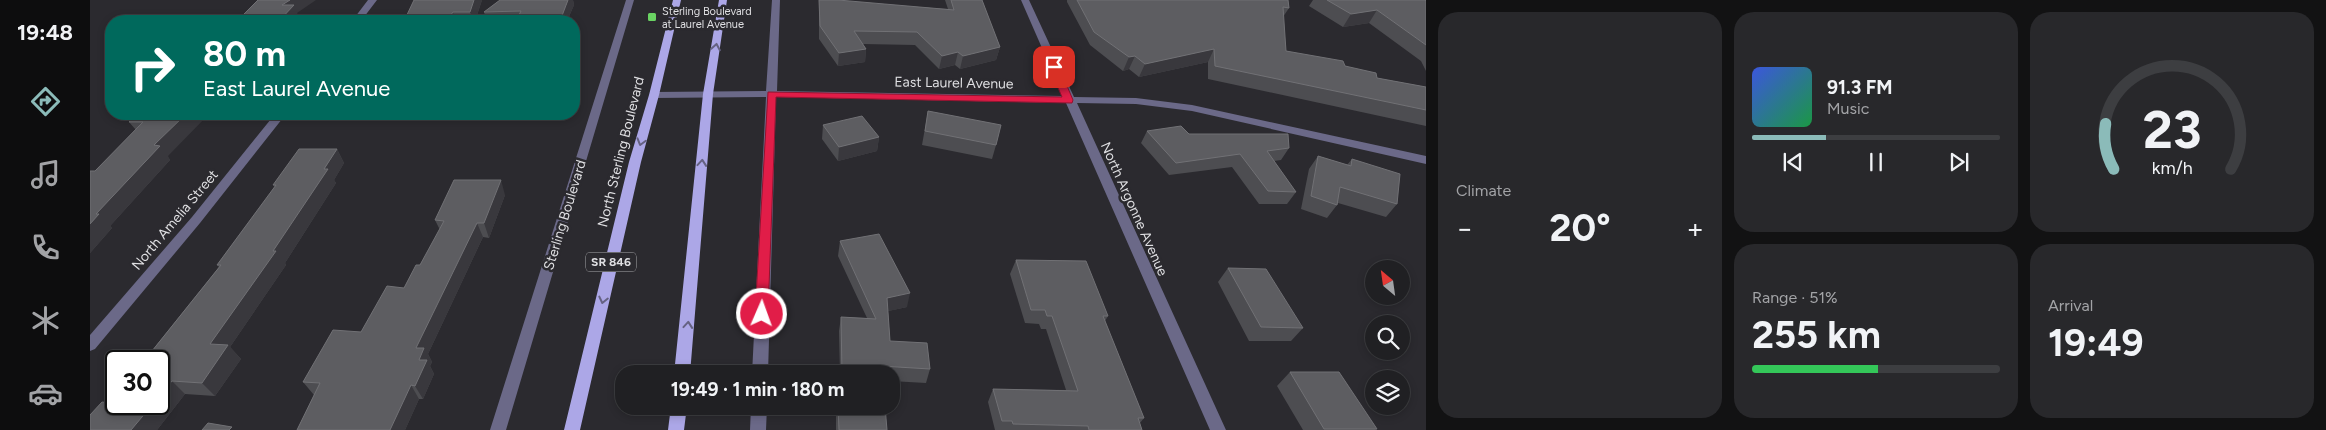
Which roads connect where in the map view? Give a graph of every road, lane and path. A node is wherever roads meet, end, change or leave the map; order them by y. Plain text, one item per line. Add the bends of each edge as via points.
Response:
1 (374, 0) edge
2 (630, 0) edge
3 (677, 0) edge
4 (724, 0) edge
5 (776, 0) edge
6 (1025, 0) edge
7 (361, 15) edge
8 (708, 94) junction
9 (771, 94) junction
10 (654, 95) junction
11 (1068, 100) junction
12 (276, 120) edge
13 (1426, 160) edge
14 (90, 344) edge
15 (683, 365) edge
16 (760, 365) edge
17 (678, 415) edge
18 (759, 415) edge
19 (498, 430) edge
20 (572, 430) edge
21 (676, 430) edge
22 (758, 430) edge
23 (1218, 430) edge

1 - 7 street
2 - 19 street, Sterling Boulevard
3 - 10 main road, North Sterling Boulevard / SR 846
8 -> 4 main road
5 - 9 street
6 - 11 street, North Argonne Avenue
8 - 9 street, East Laurel Avenue
8 - 10 street, East Laurel Avenue
15 -> 8 main road
9 - 11 street, East Laurel Avenue
9 - 16 street
10 -> 20 main road, North Sterling Boulevard / SR 846 via 635,162
11 - 13 street, East Laurel Avenue via 1164,103
11 - 23 street, North Argonne Avenue
12 - 14 street, North Amelia Street
17 - 21 main road
18 - 22 street

